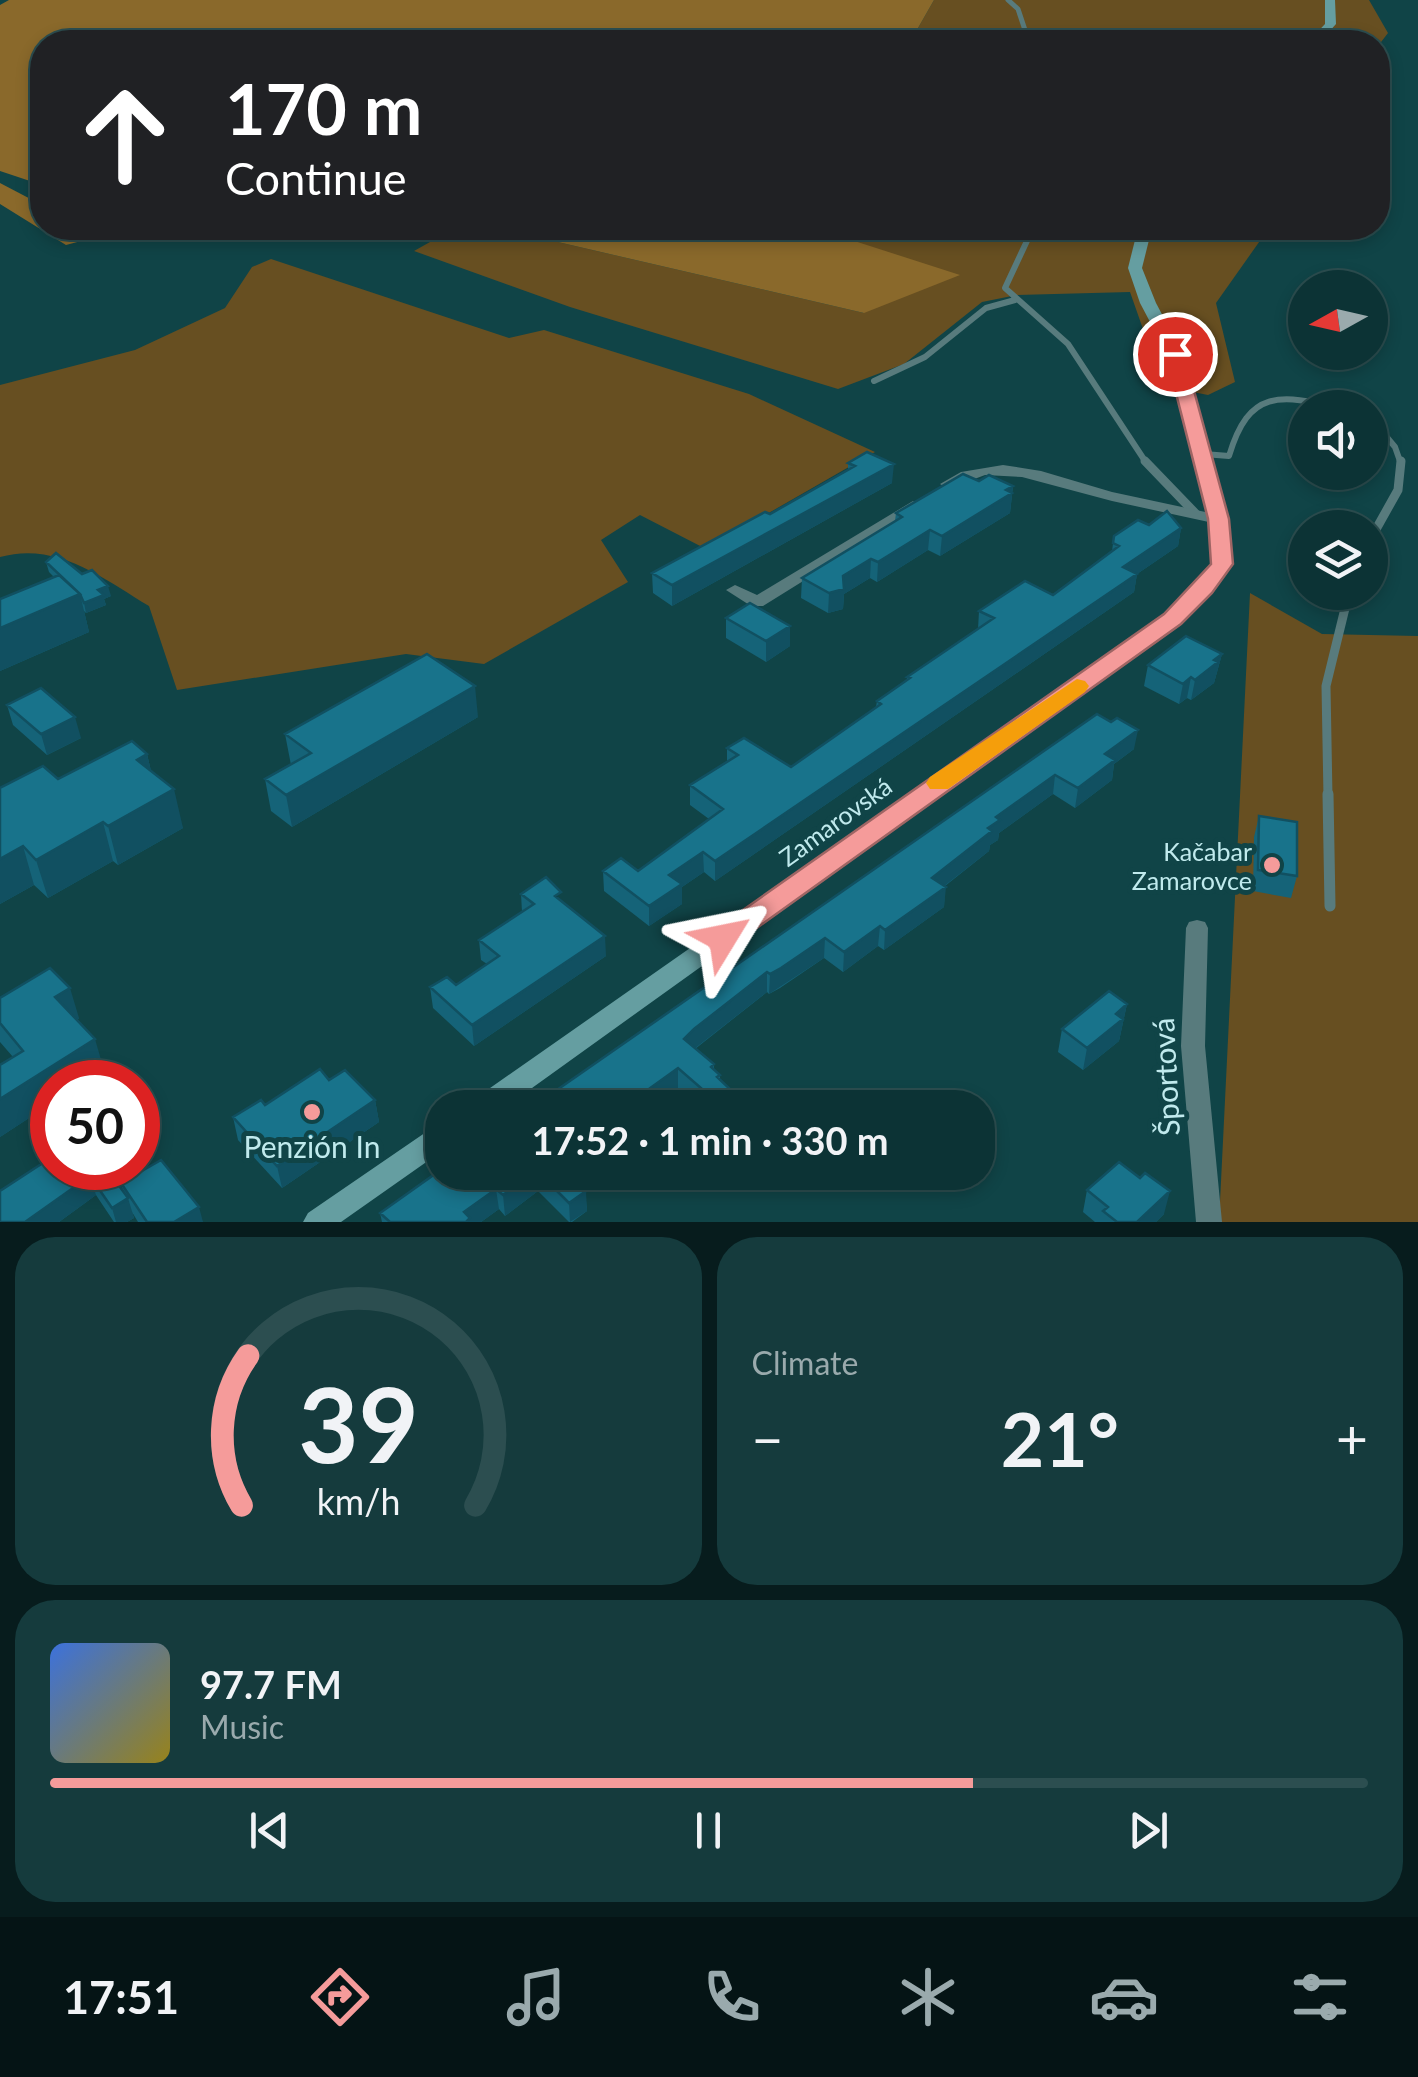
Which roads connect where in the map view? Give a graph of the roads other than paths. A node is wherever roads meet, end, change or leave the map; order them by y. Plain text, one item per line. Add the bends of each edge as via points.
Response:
1 (1008, 0) edge
2 (1330, 0) edge
3 (1025, 30) edge
4 (1326, 30) edge
5 (1028, 240) edge
6 (1142, 240) edge
7 (1015, 300) junction
8 (874, 382) dead end
9 (1288, 401) edge
10 (1388, 429) edge
11 (1404, 439) dead end
12 (1204, 454) junction
13 (938, 490) edge
14 (1407, 493) dead end
15 (920, 501) edge
16 (1196, 514) junction
17 (1388, 517) edge
18 (1218, 519) junction
19 (736, 590) dead end
20 (1345, 610) edge
21 (1330, 906) dead end
22 (1197, 928) dead end
23 (508, 1090) edge
24 (425, 1148) edge
25 (318, 1222) edge
26 (1210, 1222) edge

1 - 3 lane
2 - 4 main road via 1334,18
5 - 7 lane via 1006,276 1005,288
6 - 12 main road, Zamarovská via 1135,268 1175,354
7 - 8 lane via 986,308 925,357
7 - 16 lane via 1068,344 1147,464
9 - 12 lane via 1261,403 1239,422 1229,456
10 - 11 lane
12 - 18 main road, Zamarovská
13 - 16 street via 1001,468
14 - 17 lane
15 - 19 street via 756,602
16 - 18 street
18 - 23 main road, Zamarovská via 1222,564 1172,619
20 - 21 lane via 1326,686
22 - 26 street, Športová via 1193,1046
24 - 25 main road

